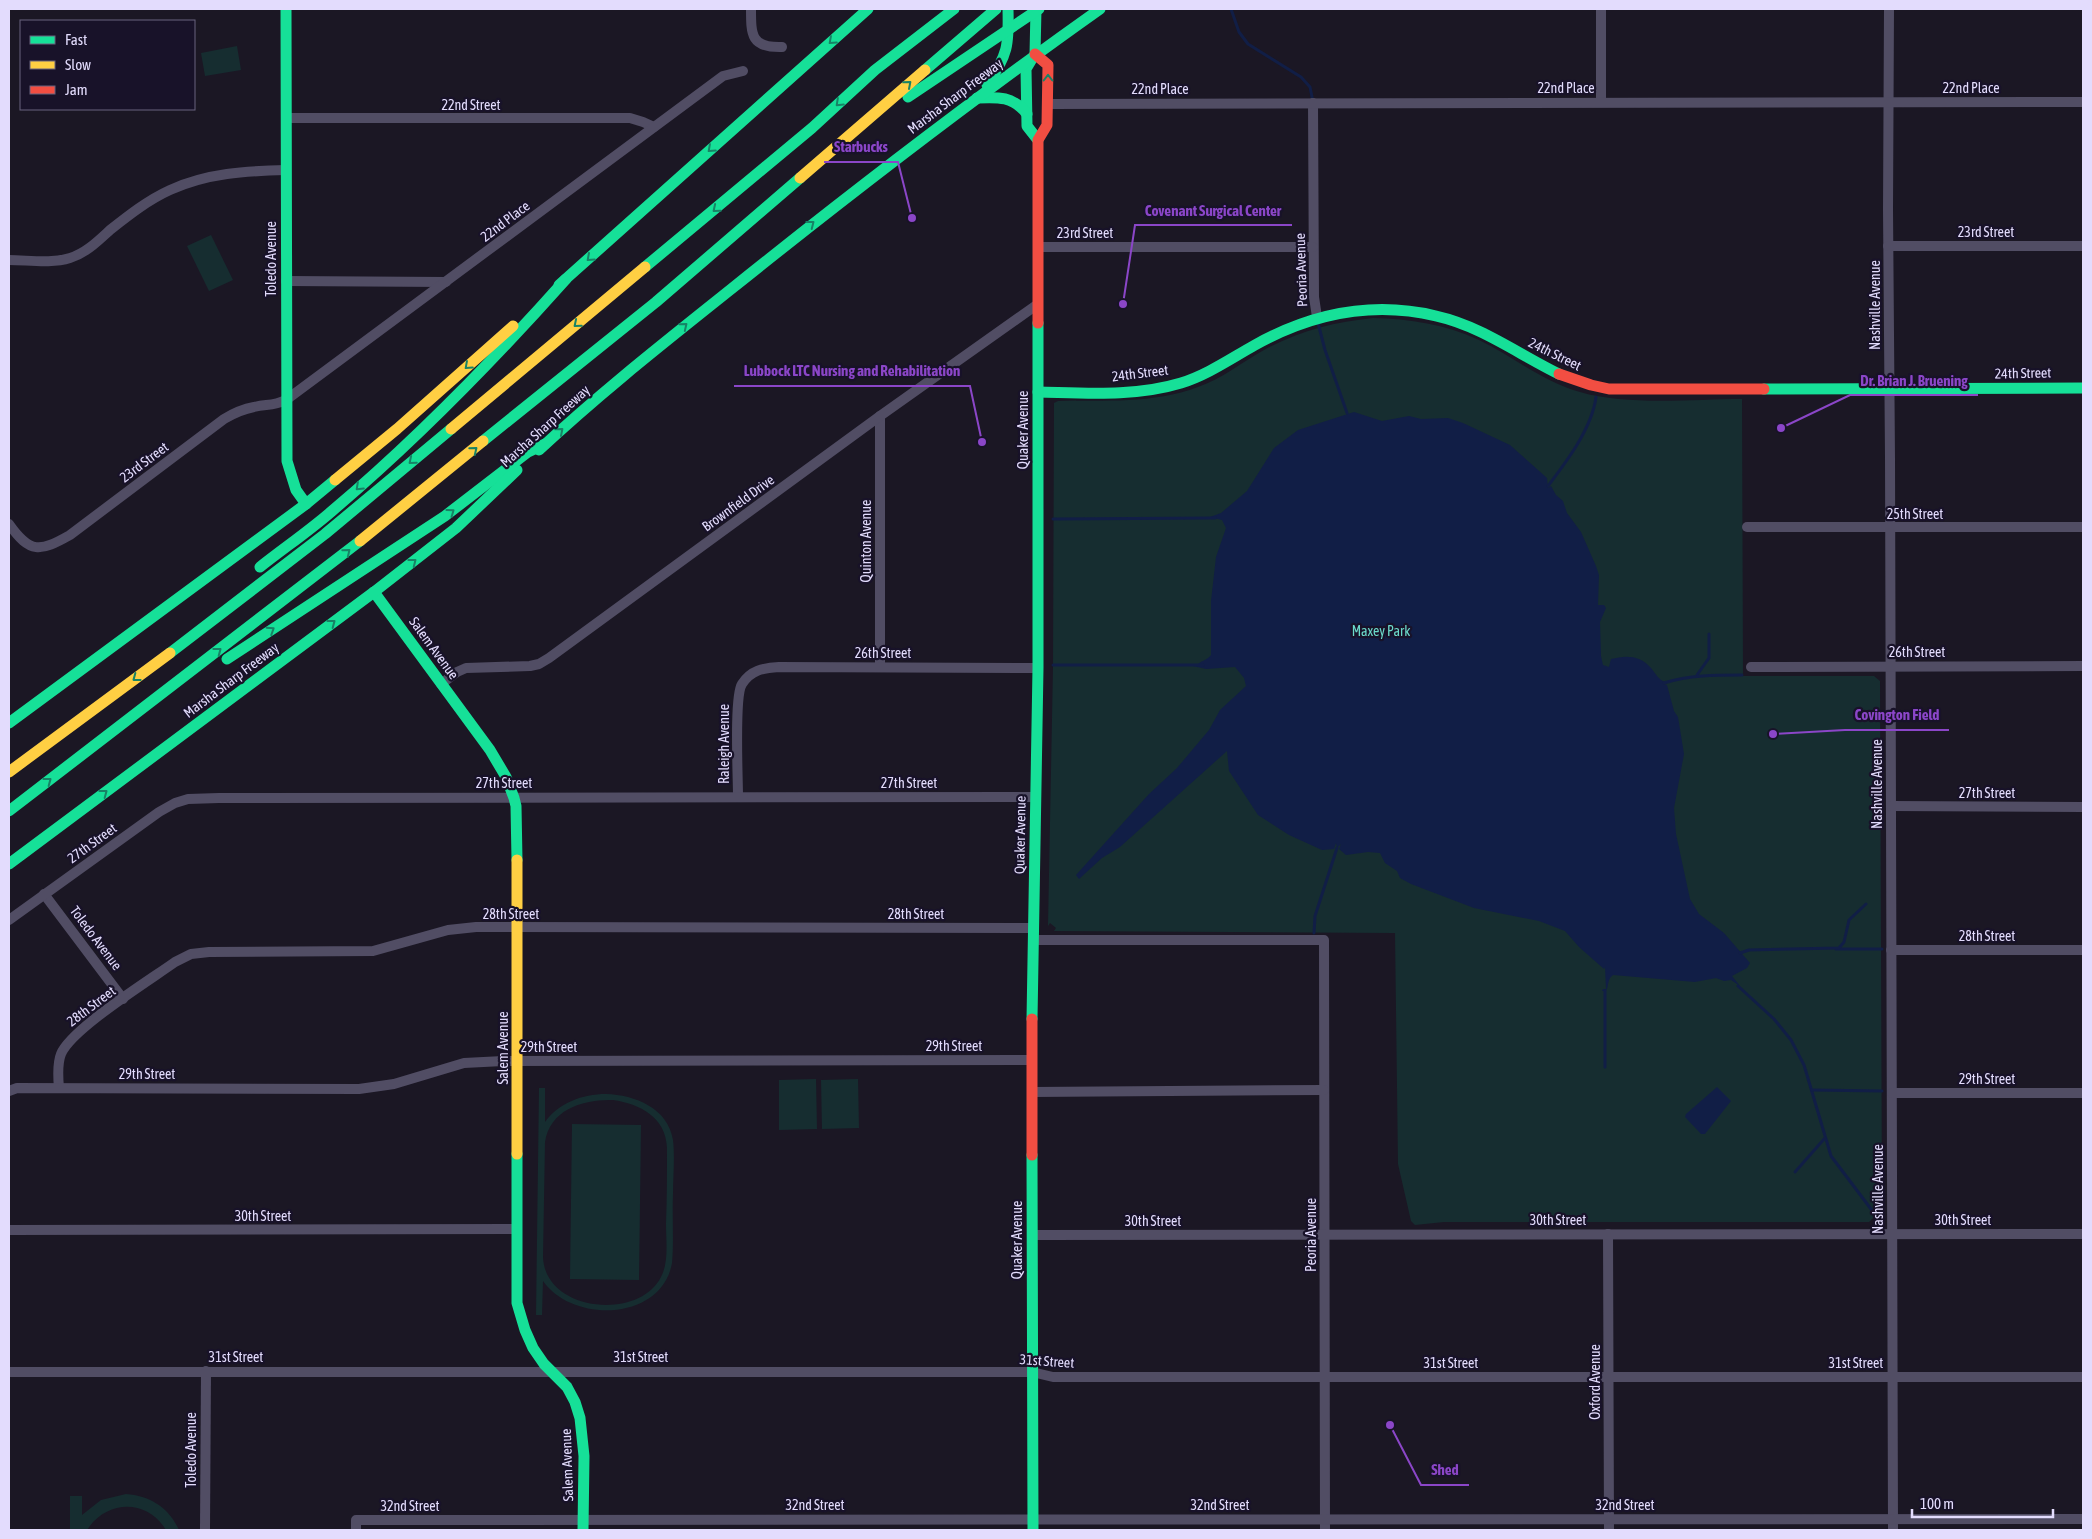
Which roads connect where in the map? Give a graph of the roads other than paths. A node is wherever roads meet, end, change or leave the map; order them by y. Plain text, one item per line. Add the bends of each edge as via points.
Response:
1 (286, 9) edge
2 (751, 9) edge
3 (868, 9) edge
4 (954, 9) edge
5 (996, 9) edge
6 (1008, 9) edge
7 (1038, 9) edge
8 (1100, 9) edge
9 (1600, 9) edge
10 (1889, 9) edge
11 (926, 16) dead end
12 (782, 48) dead end
13 (1035, 54) junction
14 (875, 70) junction
15 (743, 71) dead end
16 (978, 98) junction
17 (1601, 102) junction
18 (1889, 102) junction
19 (2083, 102) edge
20 (1313, 103) junction
21 (1048, 104) junction
22 (1027, 114) junction
23 (286, 118) junction
24 (654, 127) junction
25 (844, 139) junction
26 (1038, 140) junction
27 (286, 170) junction
28 (1888, 246) junction
29 (2083, 246) edge
30 (1038, 247) junction
31 (1313, 247) junction
32 (9, 260) edge
33 (566, 279) junction
34 (286, 281) junction
35 (446, 282) junction
36 (1038, 304) junction
37 (1317, 317) junction
38 (2083, 388) edge
39 (1889, 390) junction
40 (1038, 392) junction
41 (286, 400) junction
42 (880, 416) junction
43 (545, 444) junction
44 (306, 504) junction
45 (9, 524) edge
46 (1890, 527) junction
47 (2083, 527) edge
48 (1746, 528) dead end
49 (248, 576) dead end
50 (374, 592) junction
51 (210, 606) dead end
52 (174, 649) junction
53 (1891, 666) junction
54 (2083, 666) edge
55 (880, 667) junction
56 (1751, 667) dead end
57 (1038, 668) junction
58 (441, 684) junction
59 (739, 691) joint
60 (9, 723) edge
61 (98, 743) junction
62 (9, 772) edge
63 (738, 796) junction
64 (514, 797) junction
65 (1036, 797) junction
66 (1891, 806) junction
67 (2083, 807) edge
68 (9, 811) edge
69 (9, 864) edge
70 (44, 894) junction
71 (9, 920) edge
72 (517, 927) junction
73 (1034, 934) junction
74 (1324, 940) joint
75 (1891, 950) junction
76 (2083, 950) edge
77 (123, 999) junction
78 (518, 1060) junction
79 (1032, 1060) junction
80 (59, 1088) junction
81 (1324, 1090) junction
82 (9, 1091) edge
83 (1032, 1092) junction
84 (2083, 1092) edge
85 (1892, 1093) junction
86 (518, 1229) junction
87 (9, 1230) edge
88 (1324, 1234) junction
89 (1608, 1234) junction
90 (1892, 1234) junction
91 (2083, 1234) edge
92 (1032, 1235) junction
93 (206, 1371) junction
94 (549, 1371) junction
95 (9, 1372) edge
96 (1032, 1372) junction
97 (1324, 1377) junction
98 (1608, 1377) junction
99 (1892, 1377) junction
100 (2083, 1377) edge
101 (1325, 1519) junction
102 (1608, 1519) junction
103 (1893, 1519) junction
104 (2083, 1519) edge
105 (1033, 1524) edge
106 (356, 1525) edge
107 (583, 1525) edge
108 (206, 1530) edge
109 (1324, 1530) edge
110 (1608, 1530) edge
111 (1893, 1530) edge

1 - 23 main road, Toledo Avenue
2 - 12 street via 752,36 763,46
3 -> 33 main road
4 - 14 main road
25 -> 5 main road, Marsha Sharp Freeway
6 - 16 main road via 1008,52
7 - 13 main road, Quaker Avenue
7 - 25 main road
8 - 13 main road, Marsha Sharp Freeway
9 - 17 street
10 - 18 street, Nashville Avenue
11 - 14 main road
13 - 16 main road, Marsha Sharp Freeway
21 -> 13 main road, Quaker Avenue via 1048,65
13 - 22 main road, Quaker Avenue via 1026,68
14 -> 52 main road via 812,128 332,527
15 - 24 street, 22nd Place via 723,76
16 - 22 main road via 1010,98
43 -> 16 main road, Marsha Sharp Freeway via 777,251
17 - 18 street, 22nd Place
17 - 20 street, 22nd Place
18 - 19 street, 22nd Place
18 - 28 street, Nashville Avenue
20 - 21 street, 22nd Place
20 - 31 street, Peoria Avenue
21 - 26 main road, Quaker Avenue via 1047,125
22 - 26 main road, Quaker Avenue via 1027,126
23 - 24 street, 22nd Street via 630,118
23 - 27 main road, Toledo Avenue
24 - 35 street, 22nd Place
61 -> 25 main road, Marsha Sharp Freeway via 328,567 523,411 656,302
26 - 30 main road, Quaker Avenue
27 - 32 street via 212,176 170,190 134,211 84,252 69,259
27 - 34 main road, Toledo Avenue
28 - 29 street, 23rd Street
28 - 39 street, Nashville Avenue
30 - 31 street, 23rd Street
30 - 36 main road, Quaker Avenue
31 - 37 street, Peoria Avenue
33 -> 44 main road via 398,429
33 -> 49 main road via 527,324 353,492
34 - 35 street
34 - 41 main road, Toledo Avenue
35 - 41 street, 22nd Place
36 - 40 main road, Quaker Avenue
36 - 42 street, Brownfield Drive
37 - 39 main road, 24th Street via 1360,309 1435,315 1484,333 1556,374 1609,389
37 - 40 main road, 24th Street via 1272,336 1202,374 1163,388 1101,393
38 - 39 main road, 24th Street
39 - 46 street, Nashville Avenue
40 - 57 main road, Quaker Avenue
41 - 44 main road, Toledo Avenue via 288,471
41 - 45 street, 23rd Street via 240,410 224,419 70,535 49,547 29,546
42 - 55 street, Quinton Avenue
42 - 58 street, Brownfield Drive via 549,658 530,666 466,668
50 -> 43 main road, Marsha Sharp Freeway via 456,528
61 -> 43 main road via 445,516 528,452
44 - 60 main road
46 - 47 street, 25th Street
46 - 48 street, 25th Street
46 - 53 street, Nashville Avenue
50 - 58 main road, Salem Avenue
69 -> 50 main road, Marsha Sharp Freeway
51 - 52 main road
52 -> 62 main road
53 - 54 street, 26th Street
53 - 56 street, 26th Street
53 - 66 street, Nashville Avenue
55 - 57 street, 26th Street
55 - 59 street, 26th Street via 766,668 752,673
57 - 65 main road, Quaker Avenue
58 - 64 main road, Salem Avenue via 490,750
59 - 63 street, Raleigh Avenue
68 -> 61 main road, Marsha Sharp Freeway
63 - 64 street, 27th Street
63 - 65 street, 27th Street
64 - 70 street, 27th Street via 188,799 159,812
64 - 72 main road, Salem Avenue
65 - 73 main road, Quaker Avenue
66 - 67 street, 27th Street
66 - 75 street, Nashville Avenue
70 - 71 street, 27th Street
70 - 77 street, Toledo Avenue
72 - 73 street, 28th Street
72 - 77 street, 28th Street via 448,930 373,951 191,954
72 - 78 main road, Salem Avenue
73 - 74 street, 28th Street
73 - 79 main road, Quaker Avenue
74 - 81 street, Peoria Avenue
75 - 76 street, 28th Street
75 - 85 street, Nashville Avenue
77 - 80 street, 28th Street via 67,1043 59,1063
78 - 79 street, 29th Street
78 - 80 street, 29th Street via 464,1063 394,1084 359,1089
78 - 86 main road, Salem Avenue
79 - 83 main road, Quaker Avenue
80 - 82 street, 29th Street via 17,1088
81 - 83 street
81 - 88 street, Peoria Avenue
83 - 92 main road, Quaker Avenue
84 - 85 street, 29th Street
85 - 90 street, Nashville Avenue
86 - 87 street, 30th Street
86 - 94 main road, Salem Avenue via 521,1321 539,1359
88 - 89 street, 30th Street
88 - 92 street, 30th Street
88 - 97 street, Peoria Avenue
89 - 90 street, 30th Street
89 - 98 street, Oxford Avenue
90 - 91 street, 30th Street
90 - 99 street, Nashville Avenue
92 - 96 main road, Quaker Avenue
93 - 94 street, 31st Street
93 - 95 street, 31st Street
93 - 108 street, Toledo Avenue
94 - 96 street, 31st Street
94 - 107 main road, Salem Avenue via 566,1386 581,1423
96 - 97 street, 31st Street via 1053,1377
96 - 105 main road, Quaker Avenue
97 - 98 street, 31st Street
97 - 101 street, Peoria Avenue
98 - 99 street, 31st Street
98 - 102 street, Oxford Avenue
99 - 100 street, 31st Street
99 - 103 street, Nashville Avenue
101 - 102 street, 32nd Street
101 - 105 street, 32nd Street
101 - 109 street, Peoria Avenue
102 - 103 street, 32nd Street
102 - 110 street, Oxford Avenue
103 - 104 street, 32nd Street
103 - 111 street, Nashville Avenue
105 - 107 street, 32nd Street
106 - 107 street, 32nd Street

